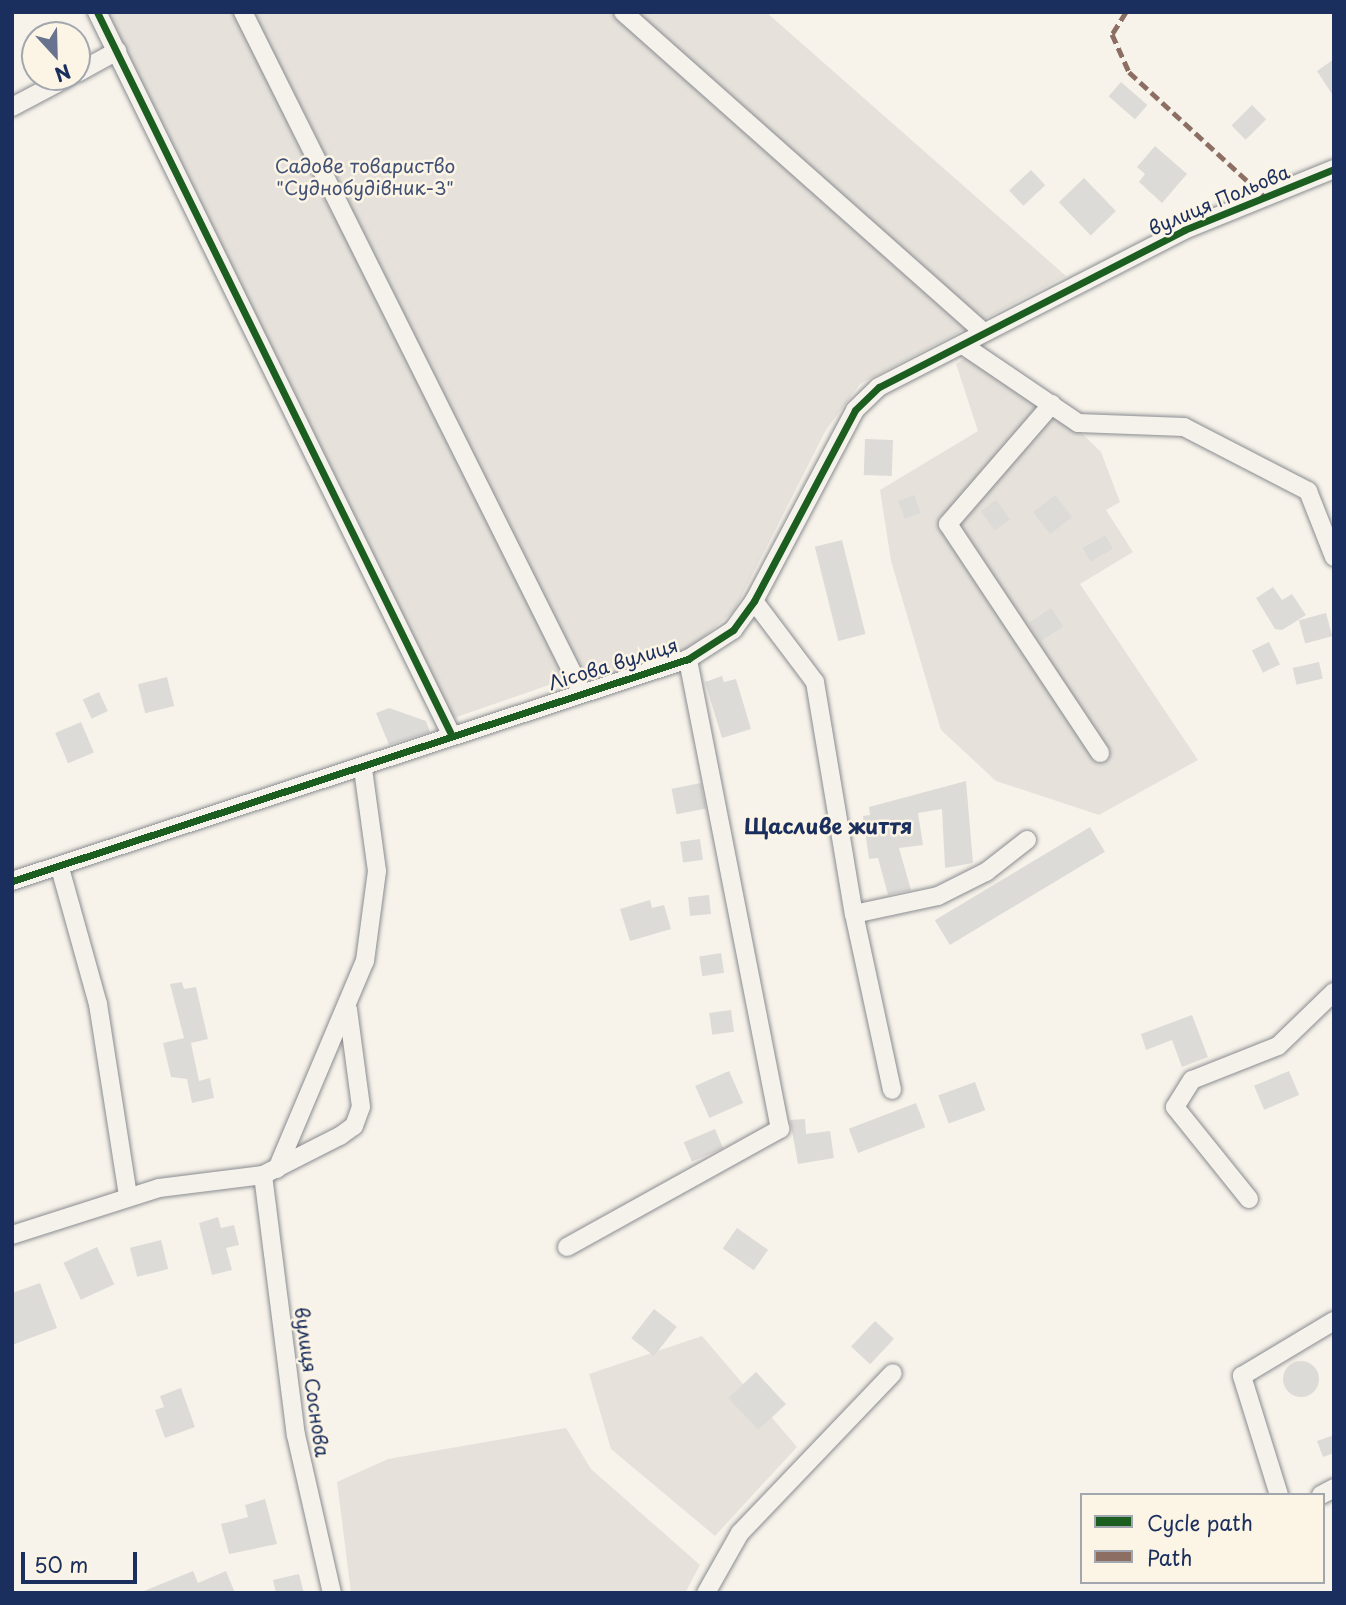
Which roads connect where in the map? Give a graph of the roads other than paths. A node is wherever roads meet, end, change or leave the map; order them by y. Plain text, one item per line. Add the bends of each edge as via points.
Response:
1 (97, 12) edge
2 (243, 12) edge
3 (623, 12) edge
4 (117, 51) junction
5 (91, 65) edge
6 (42, 91) edge
7 (12, 107) edge
8 (1334, 169) edge
9 (1080, 282) joint
10 (983, 332) junction
11 (963, 345) junction
12 (1052, 404) junction
13 (1334, 557) edge
14 (754, 601) junction
15 (688, 659) junction
16 (581, 690) junction
17 (451, 734) junction
18 (1100, 753) dead end
19 (363, 769) junction
20 (1027, 840) dead end
21 (60, 868) junction
22 (12, 881) edge
23 (854, 914) junction
24 (1334, 992) edge
25 (348, 1009) junction
26 (892, 1090) dead end
27 (270, 1172) junction
28 (128, 1196) junction
29 (1249, 1199) dead end
30 (12, 1235) edge
31 (567, 1247) dead end
32 (1334, 1321) edge
33 (893, 1373) dead end
34 (1278, 1493) edge
35 (332, 1593) edge
36 (706, 1593) edge

1 - 4 street
2 - 16 street
3 - 10 street
4 - 5 street
4 - 17 street
6 - 7 street
8 - 9 street, вулиця Польова via 1184,230
9 - 10 street, Лісова вулиця
10 - 11 street, Лісова вулиця
11 - 12 street
11 - 14 street, Лісова вулиця via 879,387 855,410
12 - 13 street via 1078,423 1184,427 1308,491
12 - 18 street via 948,524
14 - 15 street, Лісова вулиця via 733,630
14 - 23 street via 815,682
15 - 16 street, Лісова вулиця
15 - 31 street via 782,1137
16 - 17 street, Лісова вулиця
17 - 19 street, Лісова вулиця
19 - 21 street, Лісова вулиця
19 - 25 street via 377,898
20 - 23 street via 986,872 938,896
21 - 22 street, Лісова вулиця
21 - 28 street via 98,1004
23 - 26 street
24 - 29 street via 1278,1046 1192,1080 1175,1107
25 - 27 street
25 - 27 street via 360,1117 340,1136
27 - 28 street
27 - 35 street, вулиця Соснова via 296,1436
28 - 30 street
32 - 34 street via 1242,1376
33 - 36 street via 740,1533

